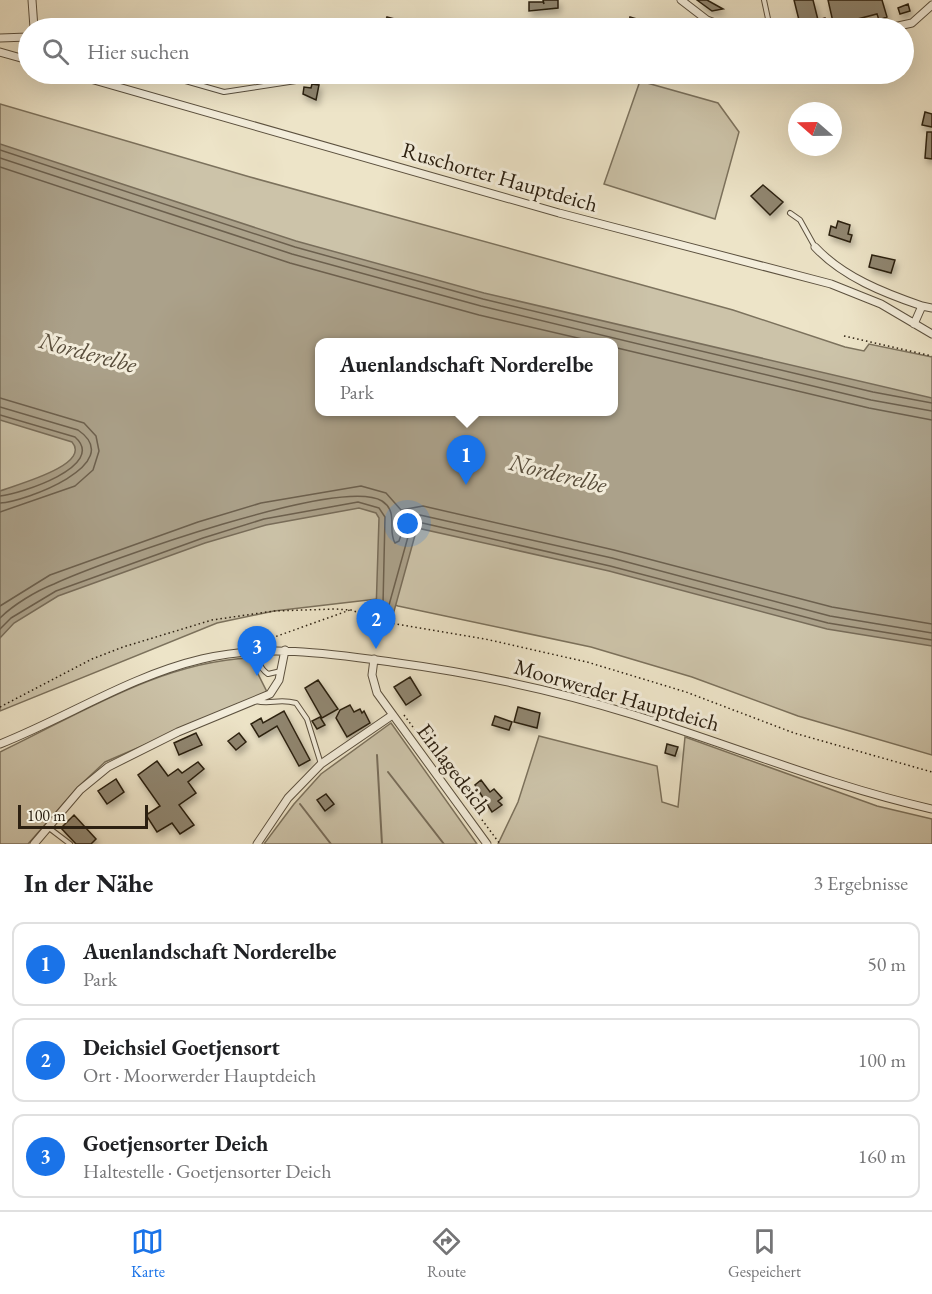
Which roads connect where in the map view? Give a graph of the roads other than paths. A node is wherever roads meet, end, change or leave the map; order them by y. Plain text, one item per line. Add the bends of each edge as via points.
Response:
1 (32, 0) edge
2 (681, 0) edge
3 (765, 0) edge
4 (932, 5) edge
5 (33, 18) edge
6 (703, 18) edge
7 (768, 18) edge
8 (914, 21) edge
9 (18, 37) edge
10 (0, 38) edge
11 (0, 52) edge
12 (18, 57) edge
13 (112, 84) edge
14 (196, 84) edge
15 (276, 84) edge
16 (790, 213) dead end
17 (815, 247) joint
18 (922, 306) junction
19 (932, 308) edge
20 (914, 324) junction
21 (932, 334) edge
22 (263, 650) junction
23 (285, 650) junction
24 (374, 659) junction
25 (281, 671) junction
26 (253, 701) junction
27 (391, 716) junction
28 (0, 744) edge
29 (321, 764) junction
30 (932, 809) edge
31 (48, 828) junction
32 (34, 844) edge
33 (70, 844) edge
34 (257, 844) edge
35 (487, 844) edge

1 - 5 street
2 - 6 street
3 - 7 lane
4 - 8 street
9 - 10 street
11 - 12 street
13 - 20 street, Ruschorter Hauptdeich via 559,213 831,284 881,304
14 - 15 lane via 224,92
16 - 17 lane via 800,220
17 - 18 street via 846,272
18 - 19 street
18 - 20 street
20 - 21 street, Ruschorter Hauptdeich
22 - 23 street, Moorwerder Hauptdeich
22 - 25 lane via 263,670 268,674
22 - 28 street, Moorwerder Hauptdeich via 204,659 159,672
23 - 24 street, Moorwerder Hauptdeich
23 - 25 street
24 - 27 street, Einlagedeich via 373,685
24 - 30 street, Moorwerder Hauptdeich via 579,698 832,782
25 - 26 street via 270,694
26 - 29 lane via 296,704 307,719
26 - 31 street via 108,767 80,790
27 - 29 street
27 - 35 street, Einlagedeich
29 - 34 street via 288,798
31 - 32 street
31 - 33 lane

